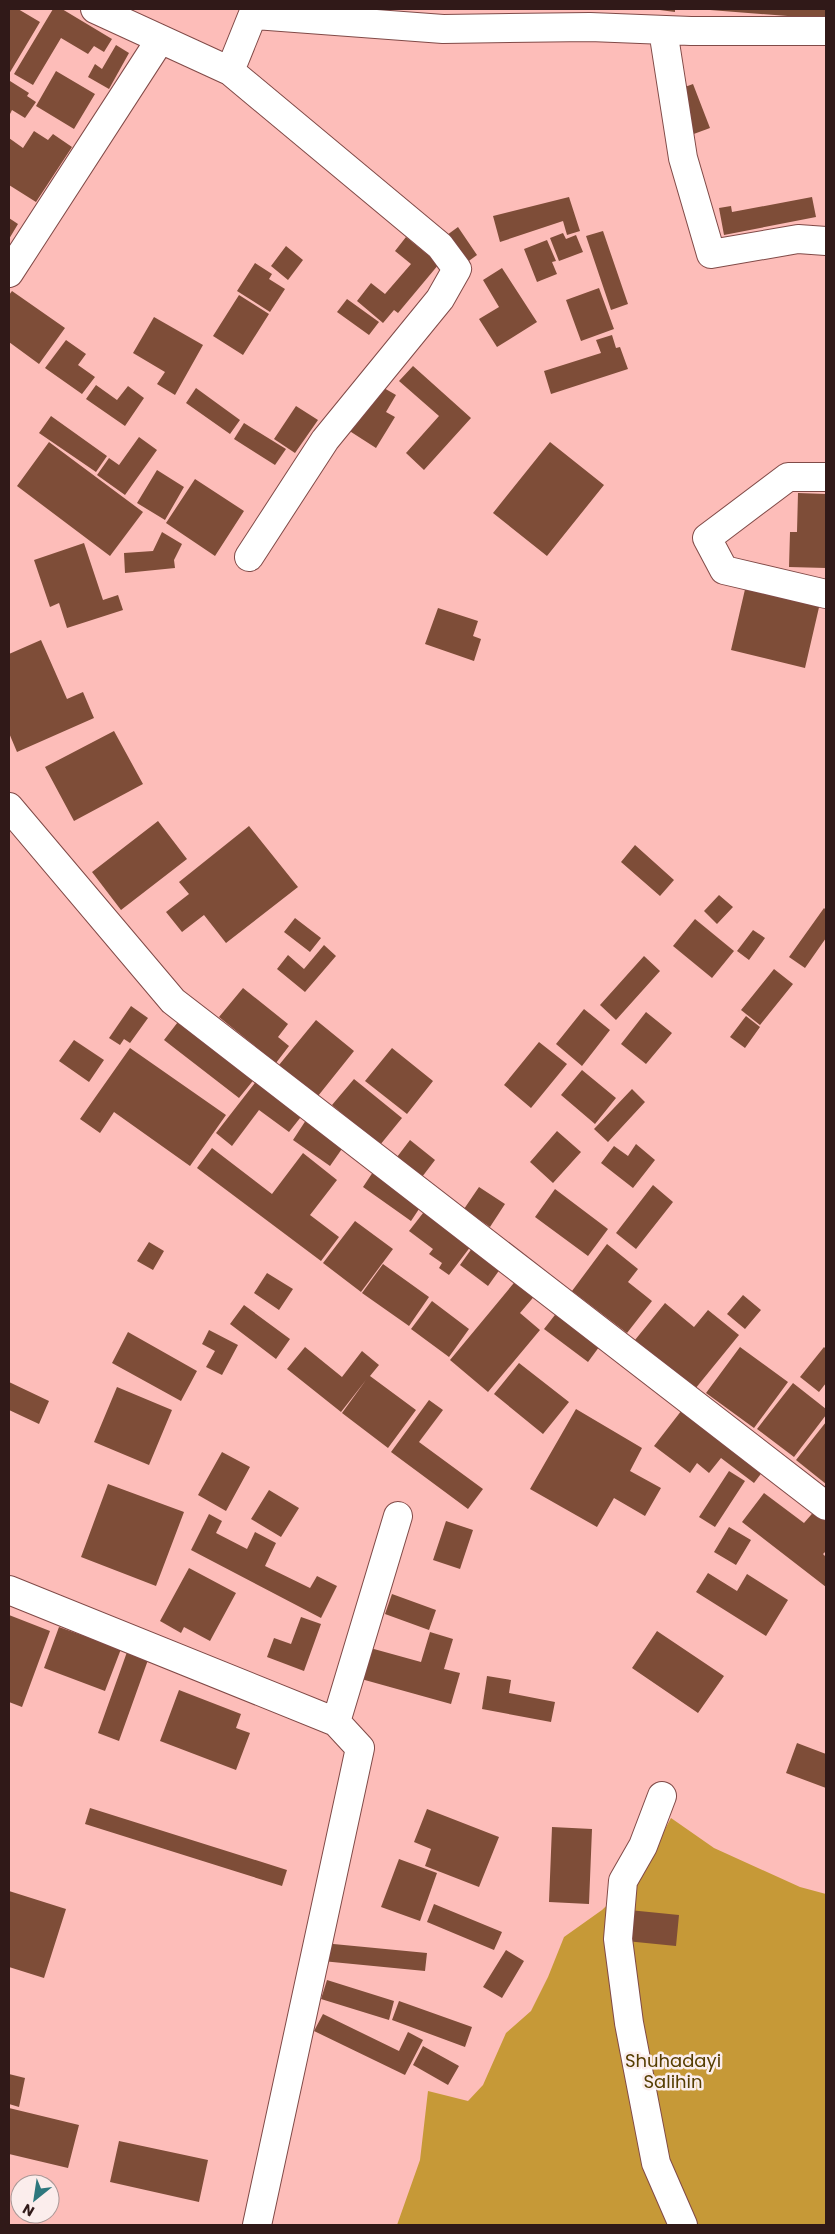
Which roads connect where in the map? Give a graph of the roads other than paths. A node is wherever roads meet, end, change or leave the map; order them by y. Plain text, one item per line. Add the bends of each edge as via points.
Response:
1 (95, 9) edge
2 (255, 12) edge
3 (693, 20) edge
4 (663, 30) junction
5 (826, 31) edge
6 (160, 40) junction
7 (230, 71) junction
8 (826, 242) edge
9 (9, 273) edge
10 (826, 477) edge
11 (249, 557) dead end
12 (826, 594) edge
13 (9, 807) edge
14 (826, 1506) edge
15 (398, 1516) dead end
16 (9, 1590) edge
17 (336, 1722) junction
18 (662, 1796) dead end
19 (256, 2225) edge
20 (683, 2225) edge

1 - 6 street
2 - 4 street via 443,29 590,27
2 - 7 street
3 - 4 street
3 - 5 street
4 - 8 street via 683,158 711,254 798,239
6 - 7 street
6 - 9 street
7 - 11 street via 440,246 457,268 440,299 325,440
10 - 12 street via 788,477 707,538 724,570
13 - 14 street via 174,1001
15 - 17 street
16 - 17 street
17 - 19 street via 360,1748
18 - 20 street via 643,1846 623,1881 618,1939 629,2023 656,2162

